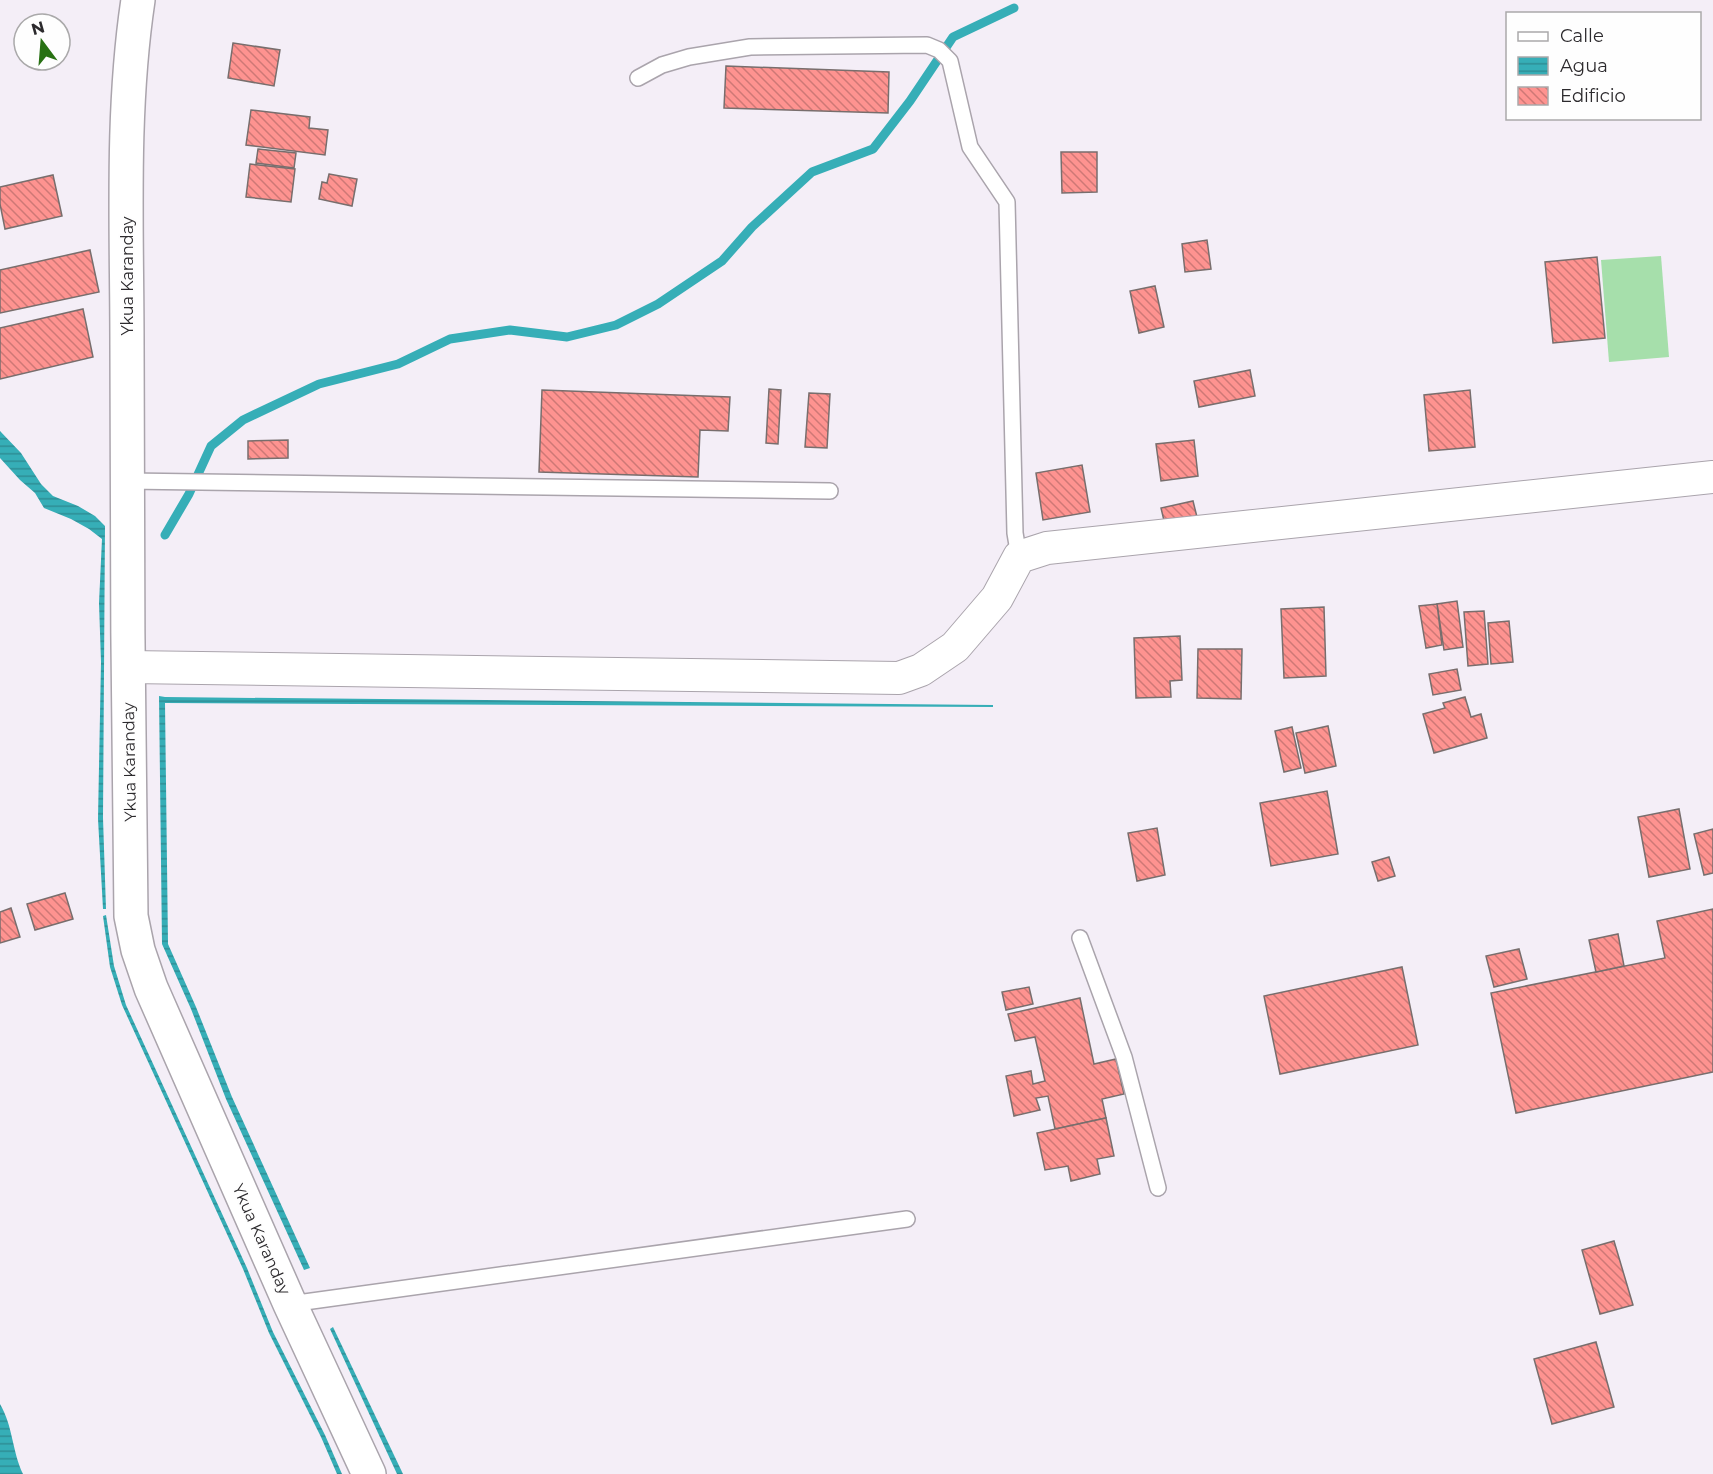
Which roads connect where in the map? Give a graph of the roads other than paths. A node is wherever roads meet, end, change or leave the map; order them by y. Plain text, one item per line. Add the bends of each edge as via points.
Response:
1 (138, 0) edge
2 (639, 78) dead end
3 (1713, 477) edge
4 (127, 481) junction
5 (830, 491) dead end
6 (1019, 558) junction
7 (128, 667) junction
8 (1080, 938) dead end
9 (1158, 1188) dead end
10 (907, 1219) dead end
11 (290, 1304) junction
12 (369, 1474) edge

1 - 4 street, Ykua Karanday via 127,125
2 - 6 lane via 662,65 689,57 750,47 927,45 950,61 970,147 1007,202 1015,533
3 - 6 street via 1047,548
4 - 5 lane
4 - 7 street, Ykua Karanday
6 - 7 street via 997,598 955,647 921,670 899,678
7 - 11 street, Ykua Karanday via 131,916 138,950 151,988
8 - 9 lane via 1124,1057
10 - 11 lane
11 - 12 street, Ykua Karanday

